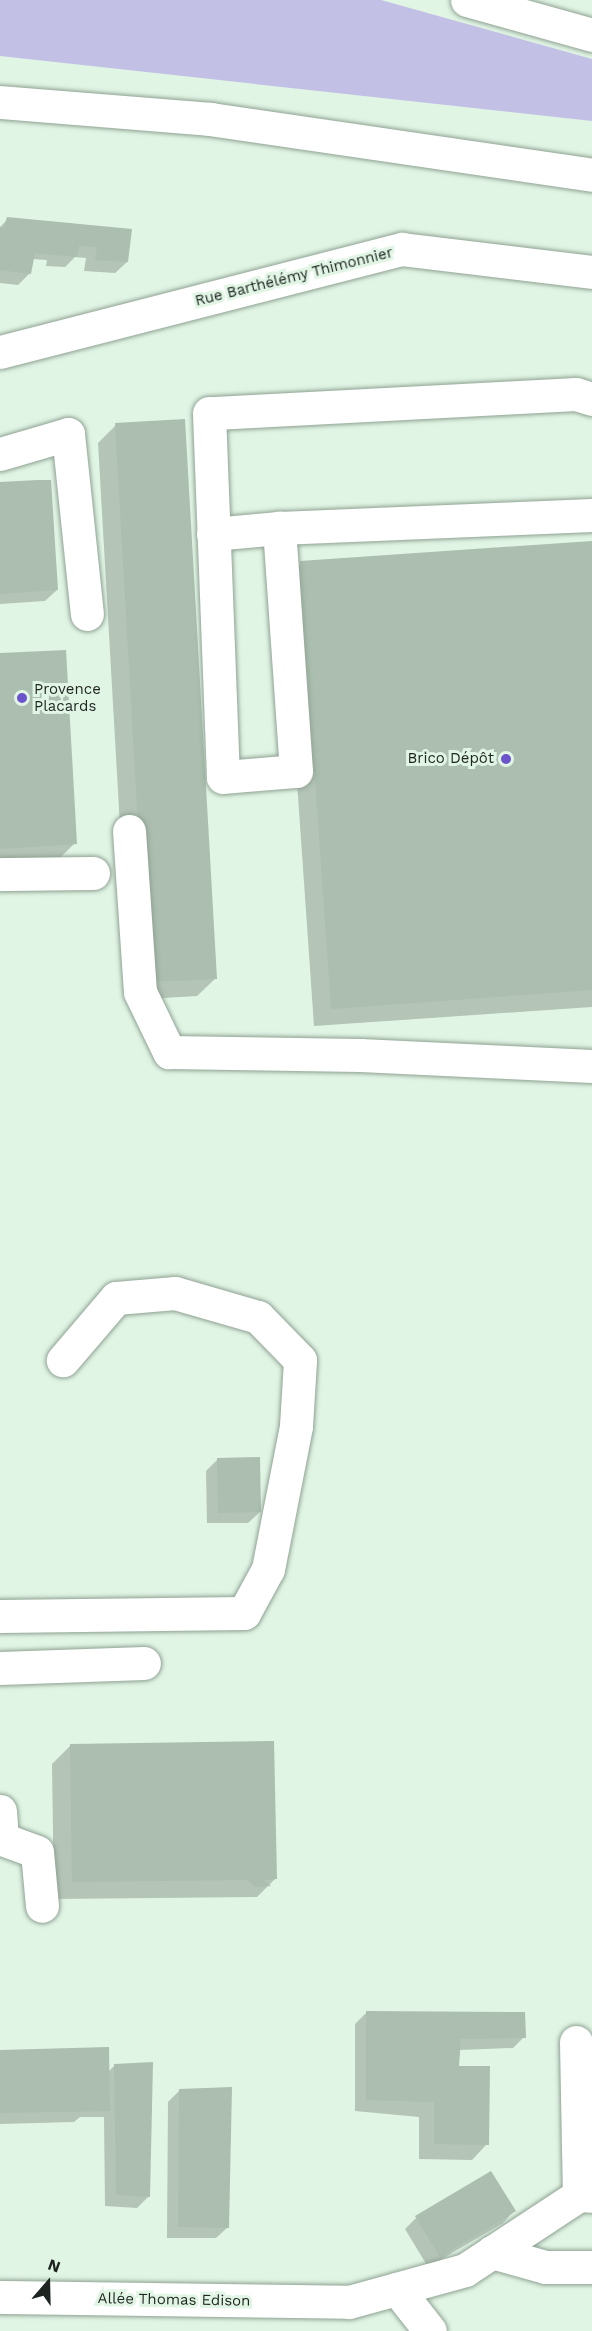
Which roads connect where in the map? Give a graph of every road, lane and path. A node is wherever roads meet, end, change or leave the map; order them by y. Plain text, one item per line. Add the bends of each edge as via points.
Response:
1 (467, 0) edge
2 (592, 35) edge
3 (4, 102) edge
4 (592, 175) edge
5 (592, 272) edge
6 (0, 352) edge
7 (592, 399) edge
8 (0, 453) edge
9 (592, 515) edge
10 (279, 528) junction
11 (213, 534) junction
12 (87, 614) dead end
13 (129, 831) dead end
14 (0, 873) edge
15 (93, 873) dead end
16 (592, 1066) edge
17 (63, 1360) dead end
18 (0, 1616) edge
19 (144, 1663) dead end
20 (0, 1668) edge
21 (0, 1811) edge
22 (42, 1906) dead end
23 (576, 2042) dead end
24 (586, 2195) edge
25 (492, 2252) junction
26 (592, 2267) edge
27 (397, 2289) junction
28 (0, 2297) edge
29 (429, 2331) edge

1 - 2 street
3 - 4 street via 210,119
5 - 6 street, Rue Barthélémy Thimonnier via 402,249
7 - 11 street via 576,394 209,413
8 - 12 street via 68,434
9 - 10 street
10 - 11 street
10 - 11 street via 296,771 223,777
13 - 16 street via 140,992 169,1052 360,1054
14 - 15 street
17 - 18 street via 116,1299 175,1293 258,1317 300,1360 296,1426 268,1569 244,1613
19 - 20 street
21 - 22 street via 2,1839 37,1852
23 - 24 street
24 - 25 street, Allée Thomas Edison
25 - 26 street via 545,2267
25 - 27 street, Allée Thomas Edison via 465,2270
27 - 28 street, Allée Thomas Edison via 349,2302
27 - 29 street

